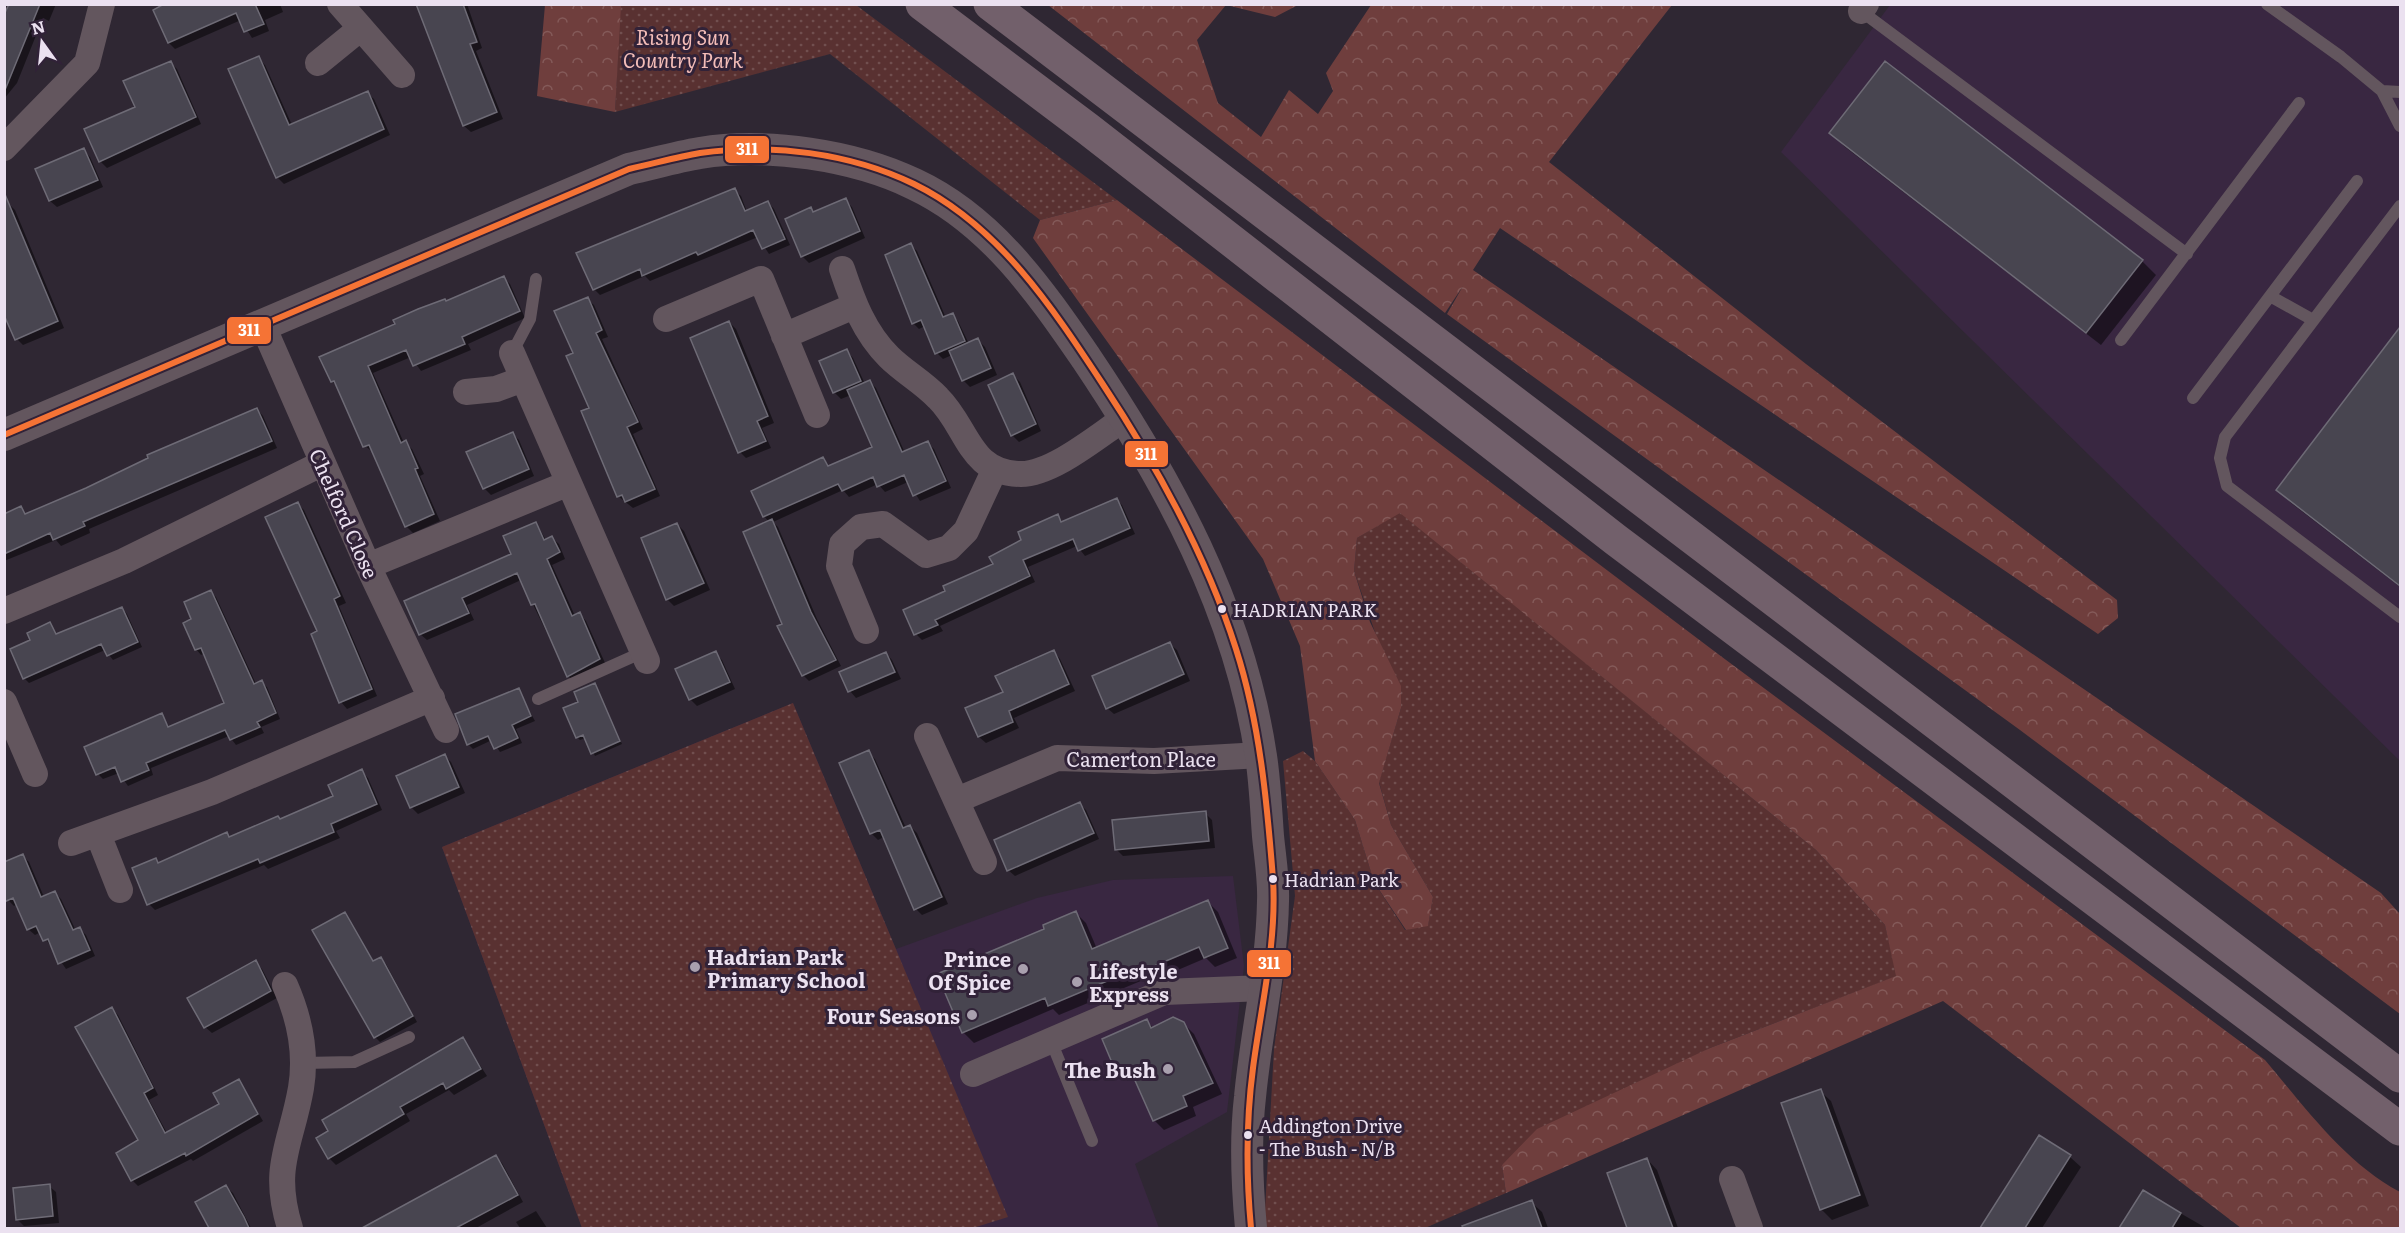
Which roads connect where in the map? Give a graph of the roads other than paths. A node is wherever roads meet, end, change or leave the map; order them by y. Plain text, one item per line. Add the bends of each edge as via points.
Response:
1 (102, 4) edge
2 (340, 4) edge
3 (922, 4) edge
4 (990, 4) edge
5 (2267, 4) edge
6 (1863, 8) edge
7 (361, 28) junction
8 (318, 63) dead end
9 (402, 75) dead end
10 (2382, 91) junction
11 (2400, 92) edge
12 (2299, 103) dead end
13 (2400, 126) edge
14 (4, 148) edge
15 (2357, 181) dead end
16 (2400, 206) edge
17 (2187, 254) junction
18 (842, 269) dead end
19 (536, 279) dead end
20 (2270, 296) junction
21 (854, 306) junction
22 (666, 319) dead end
23 (2313, 320) junction
24 (263, 326) junction
25 (784, 336) junction
26 (2121, 340) dead end
27 (512, 352) joint
28 (523, 379) junction
29 (466, 392) dead end
30 (2193, 398) dead end
31 (817, 415) dead end
32 (1125, 418) junction
33 (4, 435) edge
34 (323, 463) junction
35 (994, 471) junction
36 (569, 483) junction
37 (368, 566) junction
38 (4, 611) edge
39 (2400, 617) edge
40 (866, 631) dead end
41 (645, 657) joint
42 (432, 698) junction
43 (538, 699) dead end
44 (4, 702) edge
45 (446, 730) dead end
46 (927, 736) dead end
47 (1262, 755) junction
48 (35, 774) dead end
49 (957, 800) junction
50 (98, 834) junction
51 (71, 843) dead end
52 (984, 862) dead end
53 (120, 890) dead end
54 (285, 985) dead end
55 (1264, 988) junction
56 (409, 1037) dead end
57 (1051, 1041) junction
58 (303, 1063) junction
59 (973, 1074) dead end
60 (2400, 1076) edge
61 (2400, 1129) edge
62 (1092, 1141) dead end
63 (1732, 1179) dead end
64 (290, 1228) edge
65 (1251, 1228) edge
66 (1750, 1228) edge

1 - 14 street via 87,63
2 - 7 street
3 - 61 highway via 1625,548
4 - 60 highway
5 - 10 lane
6 - 17 lane
7 - 8 street
7 - 9 street
10 - 11 lane
10 - 13 lane
12 - 17 lane
15 - 20 lane
16 - 23 lane
17 - 26 lane
18 - 21 street
19 - 27 lane via 530,319
20 - 23 lane
20 - 30 lane
21 - 25 street
21 - 35 street via 889,358 939,398 975,453
22 - 25 street via 761,279
23 - 39 lane via 2225,436 2220,458 2227,486
24 - 32 street via 629,169 704,153 766,150 855,161 916,184 977,223 1027,274
24 - 33 street
24 - 34 street, Chelford Close
25 - 31 street
27 - 28 street
28 - 29 street via 496,390
28 - 36 street
32 - 35 street via 1055,464 1023,474
32 - 47 street via 1161,474 1218,597 1240,663
34 - 37 street, Chelford Close
34 - 38 street via 124,561
35 - 40 street via 966,531 949,548 926,555 884,524 861,526 842,544 839,566
36 - 37 street
36 - 41 street
37 - 42 street, Chelford Close
41 - 43 lane
42 - 45 street, Chelford Close
42 - 50 street via 212,792
44 - 48 street
46 - 49 street
47 - 49 street, Camerton Place via 1154,761 1058,758
47 - 55 street via 1273,902
49 - 52 street
50 - 51 street
50 - 53 street
54 - 58 street via 300,1023
55 - 57 street via 1164,992
55 - 65 street via 1250,1099
56 - 58 lane via 354,1062
57 - 59 street
57 - 62 lane
58 - 64 street via 281,1168
63 - 66 street

